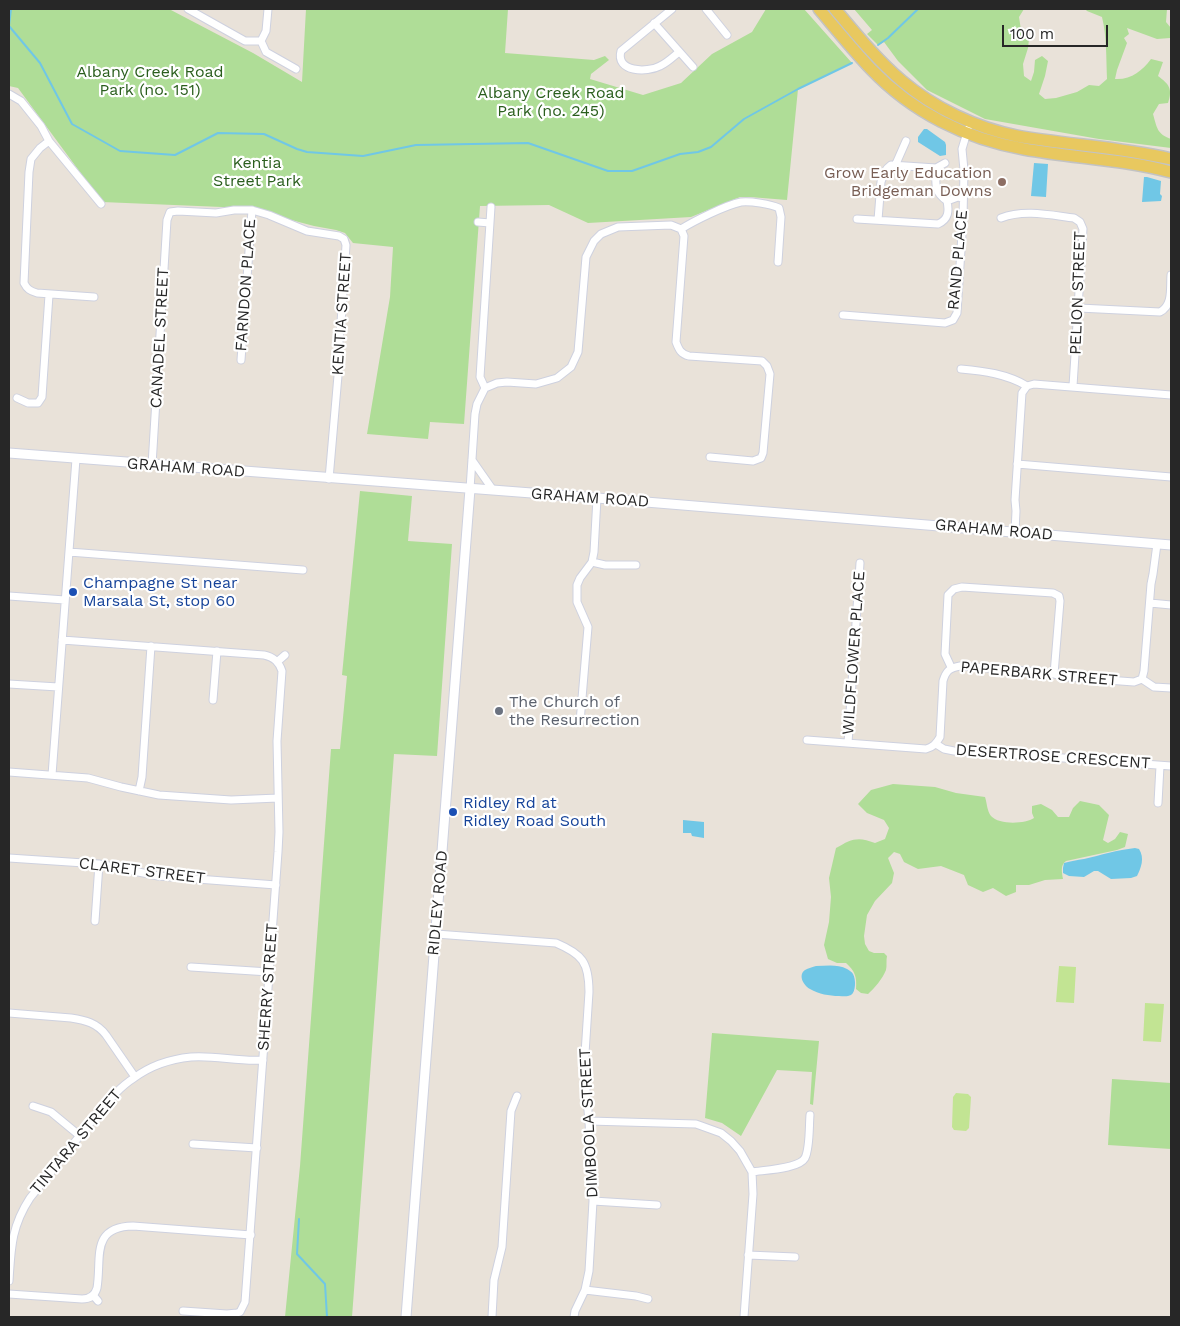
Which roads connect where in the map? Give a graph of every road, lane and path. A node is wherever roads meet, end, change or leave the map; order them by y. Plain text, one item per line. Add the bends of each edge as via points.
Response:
1 (188, 9) edge
2 (268, 9) edge
3 (672, 9) edge
4 (706, 9) edge
5 (819, 9) edge
6 (835, 9) edge
7 (654, 23) junction
8 (727, 35) dead end
9 (261, 41) junction
10 (679, 52) junction
11 (693, 67) dead end
12 (296, 69) dead end
13 (9, 94) edge
14 (971, 122) junction
15 (967, 133) junction
16 (49, 141) junction
17 (906, 141) dead end
18 (1171, 159) edge
19 (945, 163) dead end
20 (895, 166) junction
21 (936, 168) junction
22 (1171, 172) edge
23 (963, 198) junction
24 (948, 201) junction
25 (100, 204) dead end
26 (491, 207) dead end
27 (252, 210) junction
28 (170, 212) joint
29 (1001, 218) dead end
30 (857, 219) dead end
31 (878, 220) junction
32 (478, 222) dead end
33 (490, 223) junction
34 (681, 229) junction
35 (778, 262) dead end
36 (1171, 275) edge
37 (49, 295) junction
38 (94, 297) dead end
39 (1079, 308) junction
40 (843, 315) dead end
41 (241, 360) dead end
42 (961, 369) dead end
43 (1027, 386) junction
44 (1074, 386) junction
45 (484, 388) junction
46 (1171, 395) edge
47 (16, 398) dead end
48 (9, 454) edge
49 (710, 457) dead end
50 (76, 460) junction
51 (472, 460) junction
52 (1017, 464) junction
53 (152, 465) junction
54 (1171, 477) edge
55 (329, 479) junction
56 (470, 488) junction
57 (493, 490) junction
58 (597, 498) junction
59 (1015, 532) junction
60 (1157, 544) junction
61 (1171, 545) edge
62 (69, 552) junction
63 (592, 562) junction
64 (860, 563) dead end
65 (636, 565) dead end
66 (303, 570) dead end
67 (9, 596) edge
68 (65, 600) junction
69 (1150, 603) junction
70 (1171, 605) edge
71 (62, 640) junction
72 (151, 646) junction
73 (217, 651) junction
74 (285, 655) dead end
75 (277, 662) junction
76 (951, 667) junction
77 (1054, 674) junction
78 (1142, 679) junction
79 (9, 684) edge
80 (58, 688) junction
81 (1171, 688) edge
82 (213, 700) dead end
83 (580, 722) dead end
84 (807, 740) dead end
85 (848, 743) junction
86 (936, 744) junction
87 (1160, 766) junction
88 (1171, 766) edge
89 (9, 772) edge
90 (52, 775) junction
91 (139, 791) junction
92 (278, 798) junction
93 (1158, 803) dead end
94 (9, 858) edge
95 (100, 864) junction
96 (276, 884) junction
97 (95, 920) dead end
98 (436, 934) junction
99 (190, 967) dead end
100 (269, 972) junction
101 (9, 1013) edge
102 (263, 1060) junction
103 (135, 1077) junction
104 (517, 1096) dead end
105 (33, 1106) dead end
106 (810, 1114) dead end
107 (589, 1121) junction
108 (80, 1136) junction
109 (193, 1144) dead end
110 (257, 1148) junction
111 (752, 1172) junction
112 (594, 1201) junction
113 (657, 1205) dead end
114 (250, 1235) junction
115 (748, 1255) junction
116 (795, 1257) dead end
117 (9, 1281) edge
118 (585, 1290) junction
119 (9, 1294) edge
120 (648, 1299) dead end
121 (183, 1311) dead end
122 (243, 1314) edge
123 (406, 1317) edge
124 (492, 1317) edge
125 (574, 1317) edge
126 (744, 1317) edge

1 - 9 street via 245,41
2 - 9 street via 266,31
3 - 7 street
4 - 8 street
5 - 15 main road via 891,87 932,117
6 - 14 main road via 877,58 902,81 936,105
7 - 10 street
7 - 10 street via 621,50 621,61 626,67 636,70 655,68
9 - 12 street via 266,52
10 - 11 street
13 - 16 street via 22,101
14 - 15 street, RAND PLACE
14 - 18 main road via 1016,136
15 - 22 main road via 1025,150 1134,163
15 - 23 street, RAND PLACE via 962,149
16 - 25 street
16 - 37 street via 31,159 23,278 31,292
17 - 20 street
19 - 21 street
20 - 21 street
20 - 31 street via 888,167 883,176
21 - 24 street via 936,190
23 - 24 street
23 - 40 street, RAND PLACE via 957,313 953,320 945,323
24 - 31 street via 947,216 938,224
26 - 33 street
27 - 28 street, KENTIA STREET
27 - 41 street, FARNDON PLACE
27 - 55 street, KENTIA STREET via 307,231 339,236 346,245
28 - 53 street, CANADEL STREET
29 - 39 street, PELION STREET via 1021,213 1074,218 1080,222 1083,229
30 - 31 street
32 - 33 street
33 - 45 street via 480,377
34 - 35 street via 733,204 772,205 779,208 781,216
34 - 45 street via 671,225 618,227 601,234 586,257 578,352 572,367 557,378 536,384 507,382
34 - 49 street via 684,236 678,349 689,356 762,361 770,374 760,458 753,461
36 - 39 street via 1169,304 1160,312
37 - 38 street
37 - 47 street via 42,397 38,403
39 - 44 street, PELION STREET
42 - 43 street via 983,370
43 - 44 street
43 - 52 street via 1022,393
44 - 46 street
45 - 51 street via 475,414
48 - 50 street, GRAHAM ROAD
50 - 53 street, GRAHAM ROAD
50 - 62 street
51 - 56 street
51 - 57 street
52 - 54 street
52 - 59 street
53 - 55 street, GRAHAM ROAD
55 - 56 street, GRAHAM ROAD
56 - 57 street, GRAHAM ROAD
56 - 98 street, RIDLEY ROAD
57 - 58 street, GRAHAM ROAD
58 - 59 street, GRAHAM ROAD
58 - 63 street
59 - 60 street, GRAHAM ROAD
60 - 61 street, GRAHAM ROAD
60 - 69 street, PAPERBARK STREET
62 - 66 street
62 - 68 street
63 - 65 street
63 - 83 street via 576,585 577,602 588,627
64 - 85 street, WILDFLOWER PLACE
67 - 68 street
68 - 71 street
69 - 70 street
69 - 78 street, PAPERBARK STREET
71 - 72 street
71 - 80 street
72 - 73 street
72 - 91 street
73 - 75 street via 270,656
73 - 82 street
74 - 75 street
75 - 92 street, SHERRY STREET via 282,675 277,741
76 - 77 street, PAPERBARK STREET
76 - 77 street via 945,654 948,595 954,589 1053,593 1059,596 1060,601
76 - 86 street, PAPERBARK STREET via 943,681 940,737
77 - 78 street, PAPERBARK STREET via 1134,682
78 - 81 street via 1154,687
79 - 80 street
80 - 90 street
84 - 85 street
85 - 86 street via 926,749
86 - 87 street, DESERTROSE CRESCENT via 954,751
87 - 88 street, DESERTROSE CRESCENT
87 - 93 street
89 - 90 street
90 - 91 street via 88,778
91 - 92 street via 215,799
92 - 96 street, SHERRY STREET
94 - 95 street, CLARET STREET
95 - 96 street, CLARET STREET via 158,876
95 - 97 street
96 - 100 street, SHERRY STREET
98 - 107 street, DIMBOOLA STREET via 556,943 573,950 578,956 586,967 589,980 584,1069
98 - 123 street, RIDLEY ROAD
99 - 100 street
100 - 102 street, SHERRY STREET
101 - 103 street via 95,1021
102 - 103 street, TINTARA STREET via 190,1057 163,1063
102 - 110 street, SHERRY STREET
103 - 108 street, TINTARA STREET via 122,1086
104 - 124 street via 511,1112 502,1247 494,1280
105 - 108 street via 51,1112
106 - 111 street via 804,1160 795,1166
107 - 111 street via 696,1124 721,1133 732,1141
107 - 112 street, DIMBOOLA STREET
108 - 117 street, TINTARA STREET via 22,1209 12,1237
109 - 110 street
110 - 114 street, SHERRY STREET
111 - 115 street
112 - 113 street
112 - 118 street, DIMBOOLA STREET
114 - 119 street via 120,1227 106,1236 101,1244 96,1298
114 - 122 street, SHERRY STREET
115 - 116 street
115 - 126 street
118 - 120 street
118 - 125 street, DIMBOOLA STREET
121 - 122 street, SHERRY STREET

